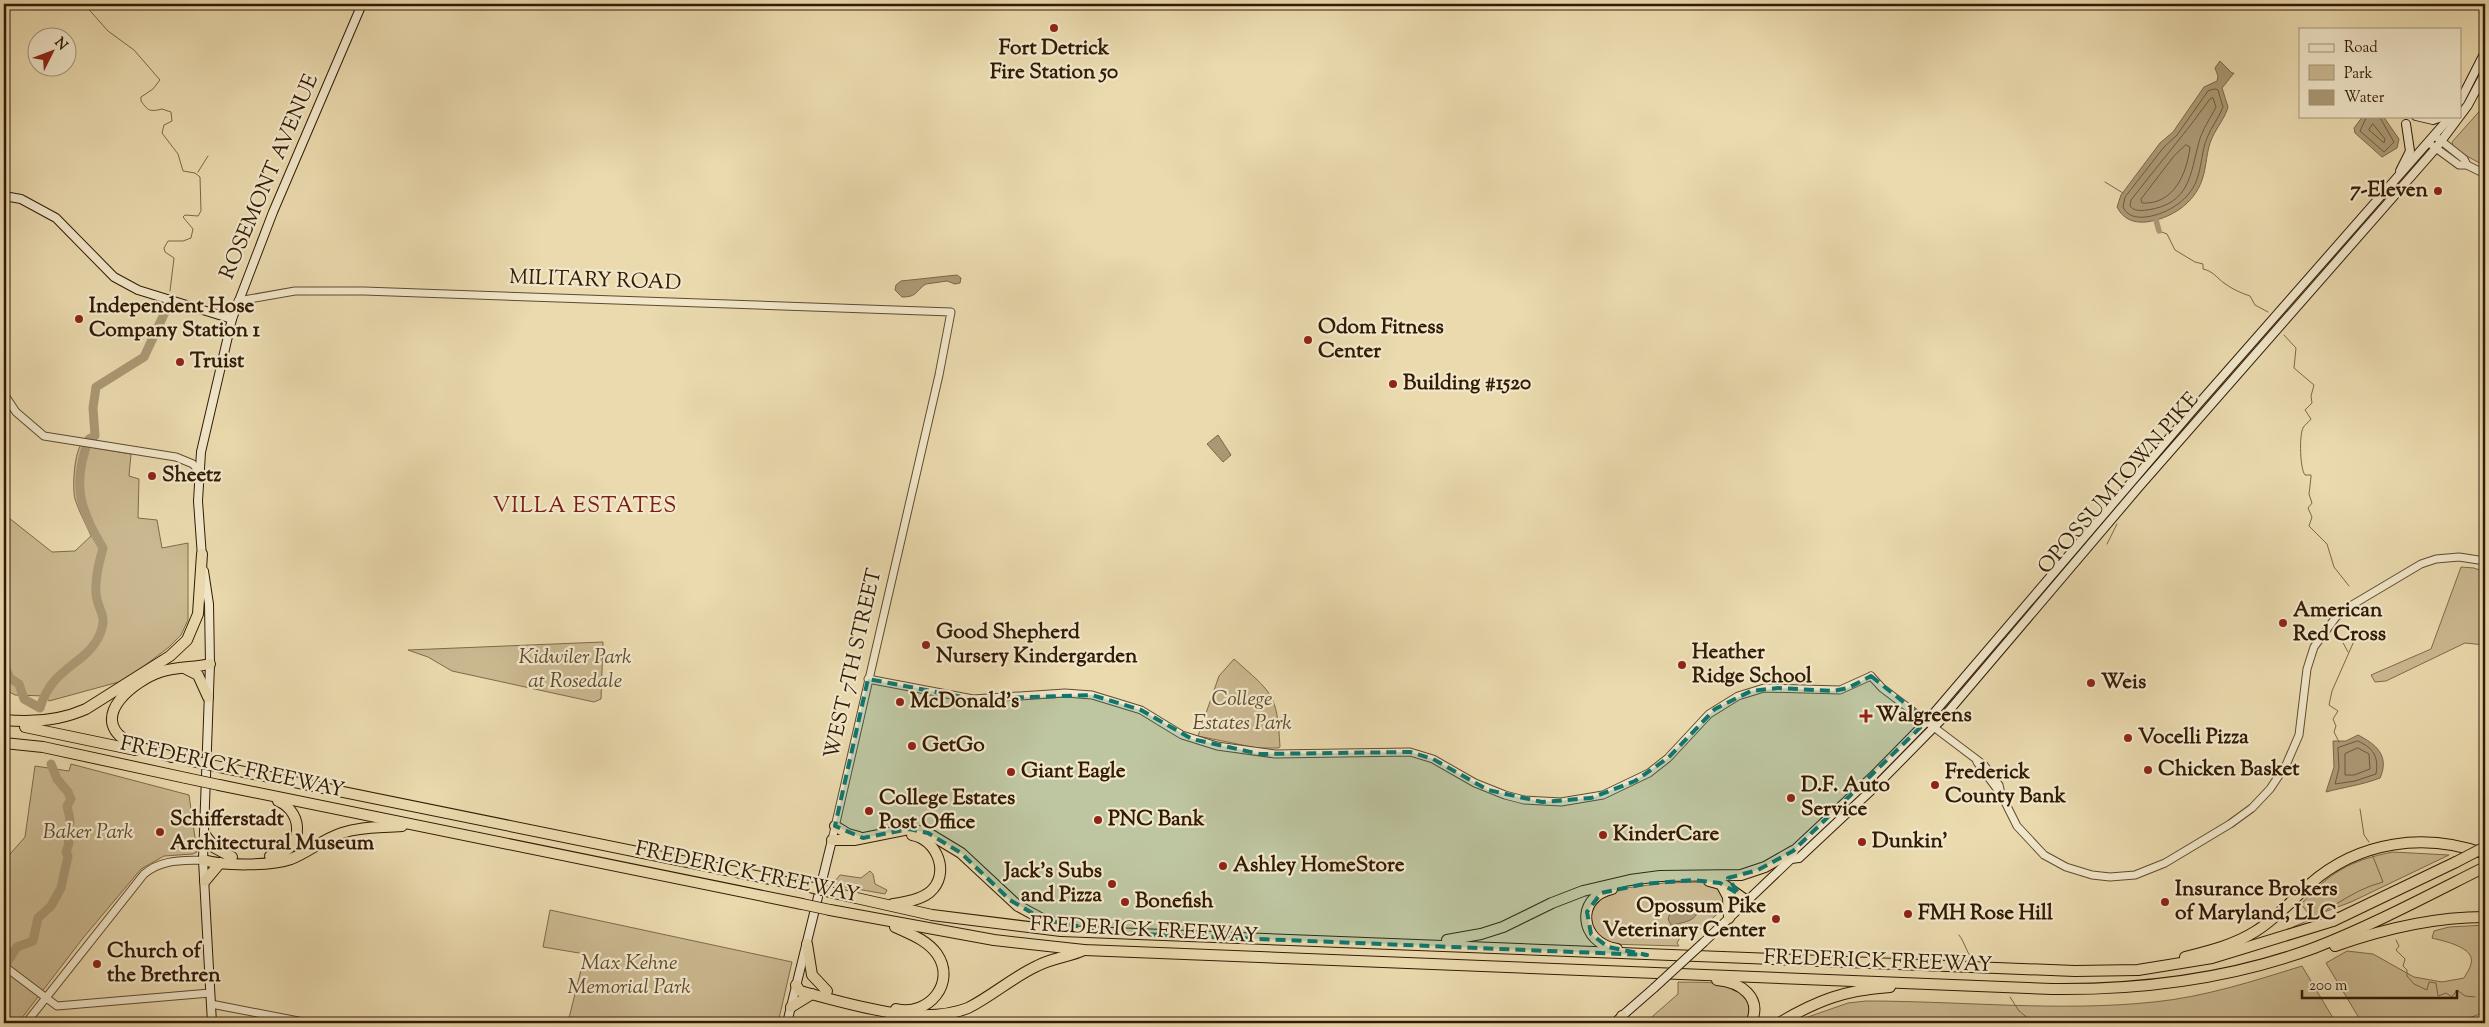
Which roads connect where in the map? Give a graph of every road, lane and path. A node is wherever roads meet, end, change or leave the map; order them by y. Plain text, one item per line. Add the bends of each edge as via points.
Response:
1 (362, 4) edge
2 (2485, 52) edge
3 (2485, 73) edge
4 (2462, 97) edge
5 (2462, 112) edge
6 (2424, 118) edge
7 (2439, 118) edge
8 (2450, 118) edge
9 (2457, 118) edge
10 (2406, 124) dead end
11 (2439, 138) junction
12 (2429, 143) junction
13 (2436, 148) junction
14 (2467, 165) junction
15 (2485, 174) edge
16 (2394, 182) junction
17 (4, 196) edge
18 (238, 301) junction
19 (951, 312) joint
20 (232, 319) junction
21 (4, 394) edge
22 (201, 452) junction
23 (186, 459) junction
24 (199, 472) junction
25 (202, 554) junction
26 (2485, 561) edge
27 (210, 664) junction
28 (181, 666) junction
29 (149, 670) junction
30 (868, 679) junction
31 (208, 697) junction
32 (4, 720) edge
33 (1927, 721) junction
34 (4, 724) edge
35 (1934, 727) junction
36 (4, 743) edge
37 (172, 757) junction
38 (260, 794) junction
39 (416, 824) junction
40 (835, 826) junction
41 (205, 835) junction
42 (863, 838) junction
43 (832, 840) junction
44 (2485, 847) edge
45 (2485, 854) edge
46 (1792, 855) junction
47 (232, 857) junction
48 (203, 860) junction
49 (220, 863) junction
50 (2485, 867) edge
51 (1722, 880) junction
52 (205, 881) junction
53 (1747, 902) junction
54 (885, 905) junction
55 (2485, 917) edge
56 (1729, 918) junction
57 (881, 920) junction
58 (1115, 933) junction
59 (806, 944) junction
60 (1416, 944) junction
61 (1084, 950) junction
62 (2297, 954) junction
63 (1647, 955) junction
64 (4, 966) edge
65 (2138, 970) junction
66 (1692, 974) junction
67 (1913, 983) junction
68 (796, 985) junction
69 (827, 991) junction
70 (210, 993) junction
71 (812, 994) junction
72 (45, 998) junction
73 (211, 1004) junction
74 (791, 1007) junction
75 (1619, 1021) edge
76 (26, 1023) edge
77 (212, 1023) edge
78 (309, 1023) edge
79 (787, 1023) edge
80 (1751, 1023) edge
81 (1779, 1023) edge

1 - 18 main road, ROSEMONT AVENUE
2 - 4 main road
3 - 5 main road, OPOSSUMTOWN PIKE
6 - 7 main road
8 - 11 main road, OPOSSUMTOWN PIKE
9 - 11 main road, OPOSSUMTOWN PIKE
10 - 16 main road via 2410,151
11 - 12 main road, OPOSSUMTOWN PIKE
11 - 13 main road, OPOSSUMTOWN PIKE
11 - 14 street
12 - 13 street
12 - 16 main road, OPOSSUMTOWN PIKE
13 - 14 street via 2459,165
13 - 35 main road, OPOSSUMTOWN PIKE
14 - 15 street
16 - 33 main road, OPOSSUMTOWN PIKE via 2199,403
17 - 20 main road via 21,199 56,218 114,276 138,290
18 - 19 street, MILITARY ROAD via 295,291 364,291
18 - 20 main road, ROSEMONT AVENUE
19 - 30 street, WEST 7TH STREET
20 - 22 main road, ROSEMONT AVENUE
21 - 23 street via 16,412 44,436
22 - 23 street
22 - 24 main road, ROSEMONT AVENUE
23 - 24 street
24 - 25 main road, ROSEMONT AVENUE
25 - 27 main road, ROSEMONT AVENUE via 209,604
25 - 29 highway via 198,614 192,632 181,648
26 - 35 street via 2459,557 2421,564 2336,617 2321,635 2311,655 2299,735 2276,781 2237,819 2159,866 2135,875 2092,876 2044,855 2026,838 2001,794 1976,762
27 - 28 highway
27 - 29 highway via 188,660
27 - 31 main road, ROSEMONT AVENUE
28 - 31 highway via 198,675
28 - 37 highway via 158,672 133,686 116,705 113,719 119,735 126,741
29 - 32 highway via 69,716 37,722
30 - 33 street via 973,699 1065,693 1092,695 1141,710 1182,735 1217,746 1260,754 1410,752 1433,759 1475,784 1505,795 1524,800 1561,802 1603,795 1649,773 1668,758 1709,714 1738,696 1764,688 1833,691 1848,688 1871,676 1908,702 1910,708
30 - 40 street, WEST 7TH STREET
31 - 41 main road, ROSEMONT AVENUE
33 - 35 street
33 - 46 main road, OPOSSUMTOWN PIKE
34 - 37 highway, FREDERICK FREEWAY
35 - 46 main road, OPOSSUMTOWN PIKE via 1799,858
36 - 38 highway, FREDERICK FREEWAY, bridge via 44,747
37 - 54 highway, FREDERICK FREEWAY, bridge
38 - 39 highway, FREDERICK FREEWAY
38 - 47 highway via 286,805 294,814 298,825 294,843 286,852 274,856
39 - 49 highway via 342,833 284,861
39 - 57 highway, FREDERICK FREEWAY, bridge
40 - 42 highway
40 - 43 street, WEST 7TH STREET
41 - 47 highway via 215,848
41 - 48 main road, ROSEMONT AVENUE
42 - 43 highway
42 - 58 highway via 909,828 928,832 961,853 1028,912 1058,924
43 - 54 highway via 837,845 850,847 909,834 932,846 940,866 934,888 917,899
43 - 59 main road, WEST 7TH STREET
44 - 65 highway, bridge via 2356,910 2305,931 2212,958
45 - 65 highway via 2462,846 2425,842 2388,845 2364,852 2320,876 2274,918 2243,938 2213,950
46 - 51 highway via 1754,872
46 - 53 main road, OPOSSUMTOWN PIKE
47 - 48 highway
48 - 49 highway
48 - 52 main road, ROSEMONT AVENUE
48 - 72 street via 170,861 144,874
49 - 52 highway
50 - 62 highway via 2369,924
51 - 53 highway via 1735,885
51 - 56 highway via 1728,897
51 - 60 highway via 1675,875 1630,880 1574,894 1481,934
51 - 63 highway via 1660,882 1609,890 1596,897 1586,920 1595,940 1614,949 1635,950
52 - 70 main road, ROSEMONT AVENUE
53 - 56 main road, OPOSSUMTOWN PIKE
54 - 58 highway, FREDERICK FREEWAY via 999,925
55 - 62 highway via 2405,926 2323,950
56 - 75 main road, OPOSSUMTOWN PIKE, bridge
57 - 61 highway, FREDERICK FREEWAY via 994,940
57 - 69 highway via 916,937 938,955 944,972 936,998 918,1010 903,1011
58 - 60 highway, FREDERICK FREEWAY
59 - 68 main road, WEST 7TH STREET
59 - 69 highway via 812,975
60 - 63 highway, FREDERICK FREEWAY
61 - 66 highway, FREDERICK FREEWAY
61 - 71 highway via 1037,966 967,1008 939,1017 902,1017
62 - 67 highway, FREDERICK FREEWAY via 2218,975 2121,988 2052,989
63 - 65 highway, FREDERICK FREEWAY via 2027,971
64 - 72 street
66 - 67 highway, FREDERICK FREEWAY
66 - 80 highway via 1742,987 1753,1003
67 - 81 highway via 1837,994
68 - 69 highway
68 - 71 highway via 800,991
68 - 74 main road, WEST 7TH STREET
70 - 72 street via 57,1006
70 - 73 main road, ROSEMONT AVENUE
71 - 74 highway
72 - 76 street
73 - 77 main road, ROSEMONT AVENUE
73 - 78 street
74 - 79 main road, WEST 7TH STREET

